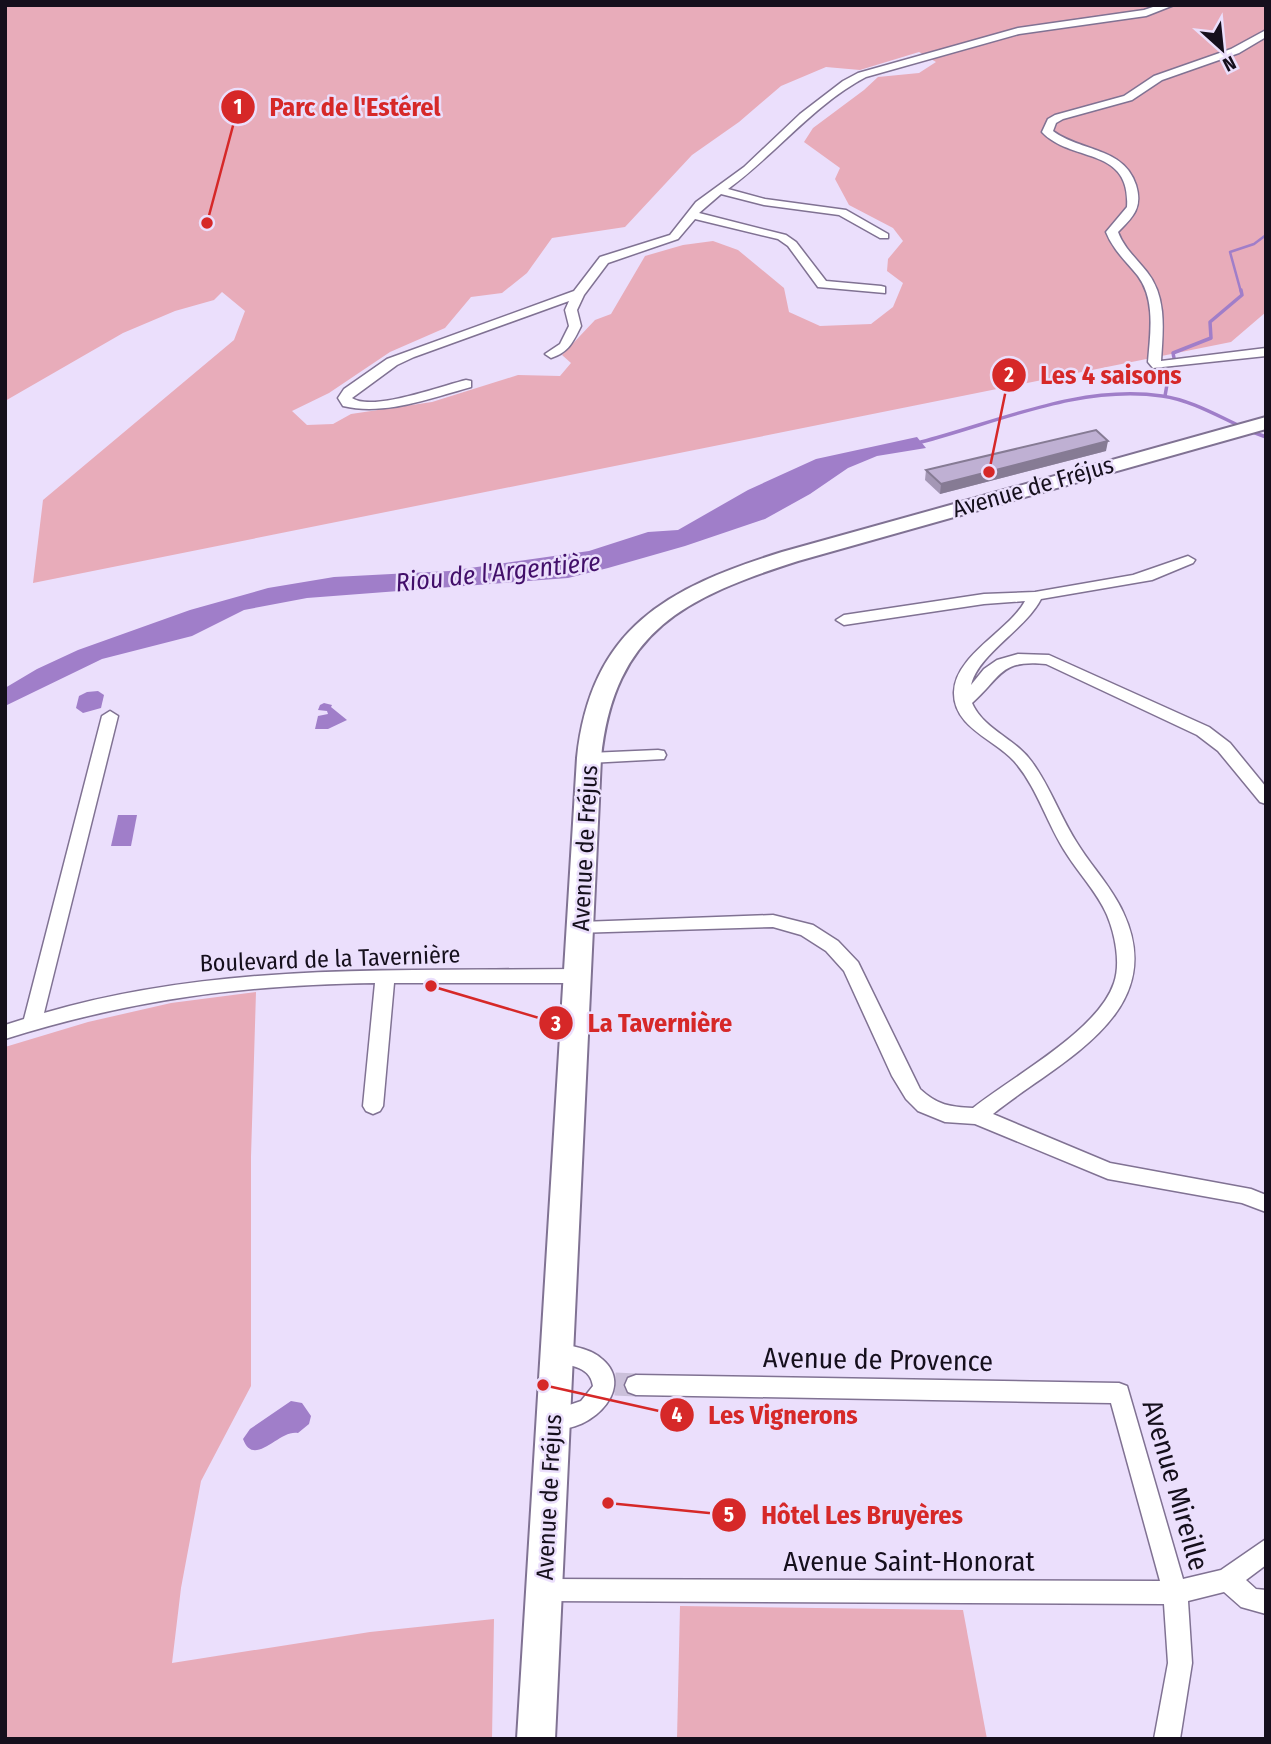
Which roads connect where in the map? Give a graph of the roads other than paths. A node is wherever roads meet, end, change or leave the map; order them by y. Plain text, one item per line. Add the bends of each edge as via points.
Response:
1 (1169, 5) edge
2 (1266, 33) edge
3 (720, 191) junction
4 (690, 214) junction
5 (884, 236) dead end
6 (881, 290) dead end
7 (578, 294) junction
8 (1266, 352) edge
9 (551, 354) dead end
10 (466, 384) dead end
11 (1266, 423) edge
12 (1188, 560) dead end
13 (1035, 596) junction
14 (844, 621) dead end
15 (963, 702) junction
16 (110, 716) dead end
17 (657, 755) dead end
18 (589, 758) junction
19 (1266, 798) edge
20 (581, 928) junction
21 (579, 976) junction
22 (385, 977) junction
23 (32, 1023) junction
24 (5, 1032) edge
25 (373, 1106) dead end
26 (976, 1116) junction
27 (1266, 1204) edge
28 (555, 1353) junction
29 (619, 1385) junction
30 (1119, 1393) joint
31 (554, 1420) junction
32 (1266, 1550) edge
33 (1227, 1580) junction
34 (544, 1590) junction
35 (1175, 1593) junction
36 (1266, 1602) edge
37 (536, 1739) edge
38 (1167, 1739) edge

1 - 3 street via 1146,13 1009,34 862,75 804,116
2 - 8 street via 1235,51 1158,78 1128,98 1059,117 1046,132 1110,158 1129,178 1134,203 1112,232 1120,250 1153,291 1154,362
3 - 4 street
3 - 5 street via 842,212
4 - 6 street via 782,237 822,284
4 - 7 street via 674,237 604,260
7 - 9 street via 572,310 575,326 565,346
7 - 10 street via 409,354 345,398 362,406
11 - 18 main road, Avenue de Fréjus via 786,558 692,595 645,628 610,671 594,714
12 - 13 street via 1173,569 1124,582
13 - 14 street via 984,599
13 - 15 street via 1031,607 965,678
15 - 19 street via 1004,662 1049,660 1203,731 1224,747
15 - 26 street via 983,732 1028,767 1070,847 1104,894 1119,924 1125,955 1124,982 1108,1014
16 - 23 street
17 - 18 street
18 - 20 main road, Avenue de Fréjus
20 - 21 main road, Avenue de Fréjus
20 - 26 street via 773,921 807,930 832,946 852,967 913,1094 925,1106 945,1114
21 - 22 street, Boulevard de la Tavernière
21 - 28 main road, Avenue de Fréjus
22 - 23 street, Boulevard de la Tavernière via 210,985
22 - 25 street
23 - 24 street, Boulevard de la Tavernière
26 - 27 street via 1108,1171 1244,1195
28 - 29 street via 587,1359
28 - 31 main road, Avenue de Fréjus
29 - 30 street, Avenue de Provence
29 - 31 street via 585,1412
30 - 35 street, Avenue Mireille
31 - 34 main road, Avenue de Fréjus
32 - 33 street
33 - 35 street, Avenue Saint-Honorat
33 - 36 street via 1250,1599
34 - 35 street, Avenue Saint-Honorat
34 - 37 main road, Avenue de Fréjus
35 - 38 street, Avenue Mireille via 1180,1663

